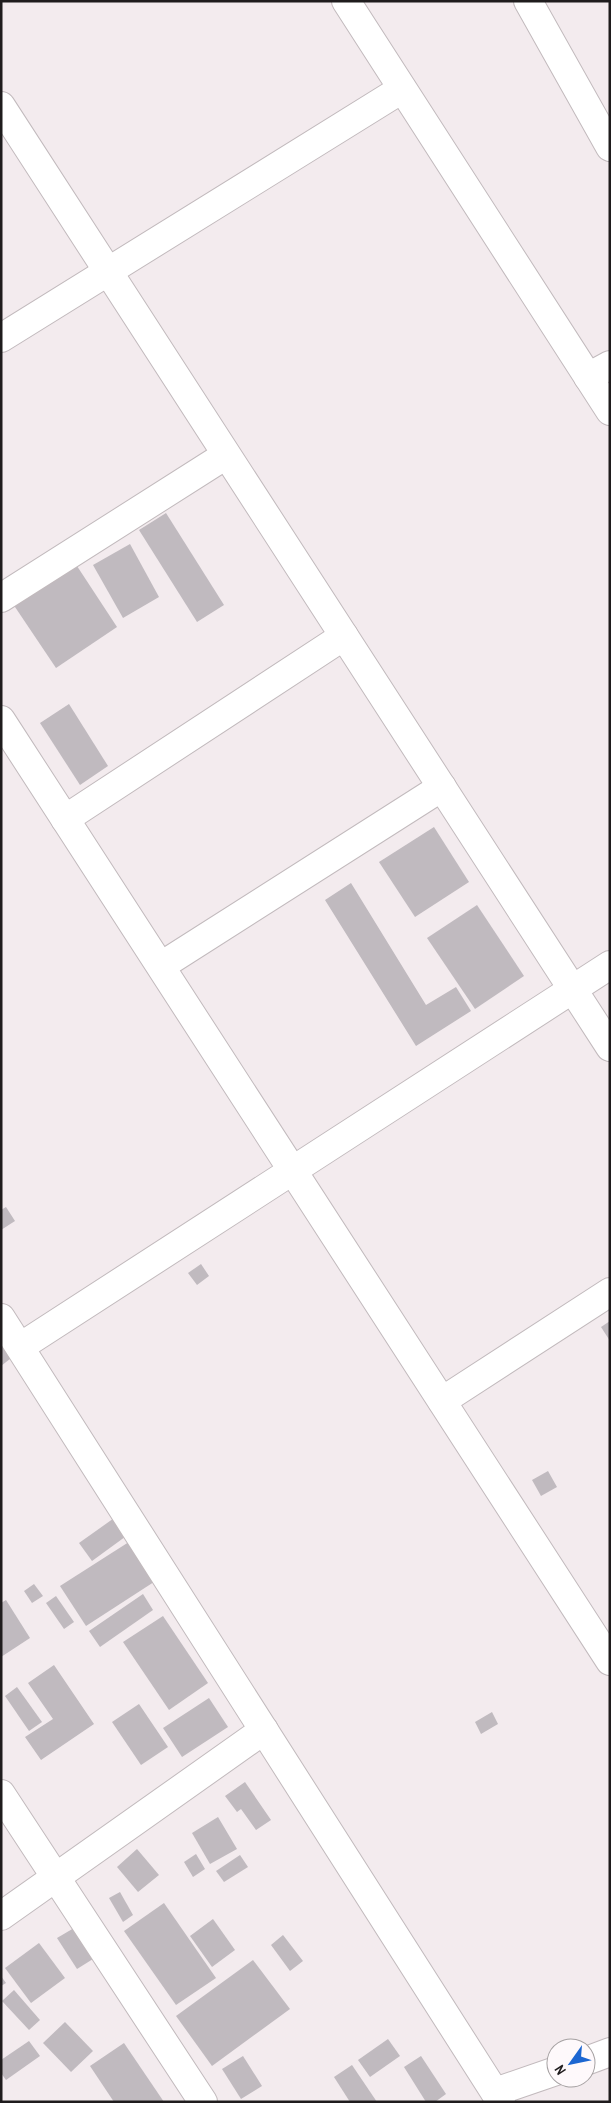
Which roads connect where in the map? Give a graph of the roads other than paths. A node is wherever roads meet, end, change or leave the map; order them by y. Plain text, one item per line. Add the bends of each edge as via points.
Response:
1 (346, 1) edge
2 (528, 1) edge
3 (402, 88) junction
4 (1, 106) edge
5 (610, 147) edge
6 (108, 272) junction
7 (1, 338) edge
8 (599, 371) edge
9 (610, 411) edge
10 (226, 455) junction
11 (1, 598) edge
12 (344, 636) junction
13 (1, 720) edge
14 (442, 787) junction
15 (65, 819) junction
16 (610, 965) edge
17 (161, 966) junction
18 (572, 989) junction
19 (610, 1047) edge
20 (292, 1170) junction
21 (610, 1292) edge
22 (1, 1318) edge
23 (20, 1347) junction
24 (442, 1401) junction
25 (610, 1661) edge
26 (264, 1730) junction
27 (1, 1794) edge
28 (56, 1877) junction
29 (1, 1916) edge
30 (610, 2052) edge
31 (596, 2057) edge
32 (546, 2075) edge
33 (498, 2097) edge
34 (203, 2102) edge

1 - 3 street
2 - 5 street
3 - 6 street
3 - 8 street
4 - 6 street
6 - 7 street
6 - 10 street
8 - 9 street
10 - 11 street
10 - 12 street
12 - 14 street
12 - 15 street
13 - 15 street
14 - 17 street
14 - 18 street
15 - 17 street
16 - 18 street
17 - 20 street
18 - 19 street
18 - 20 street
20 - 23 street
20 - 24 street
21 - 24 street
22 - 23 street
23 - 26 street
24 - 25 street
26 - 28 street
26 - 33 street
27 - 28 street
28 - 29 street
28 - 34 street
30 - 31 street
32 - 33 street

